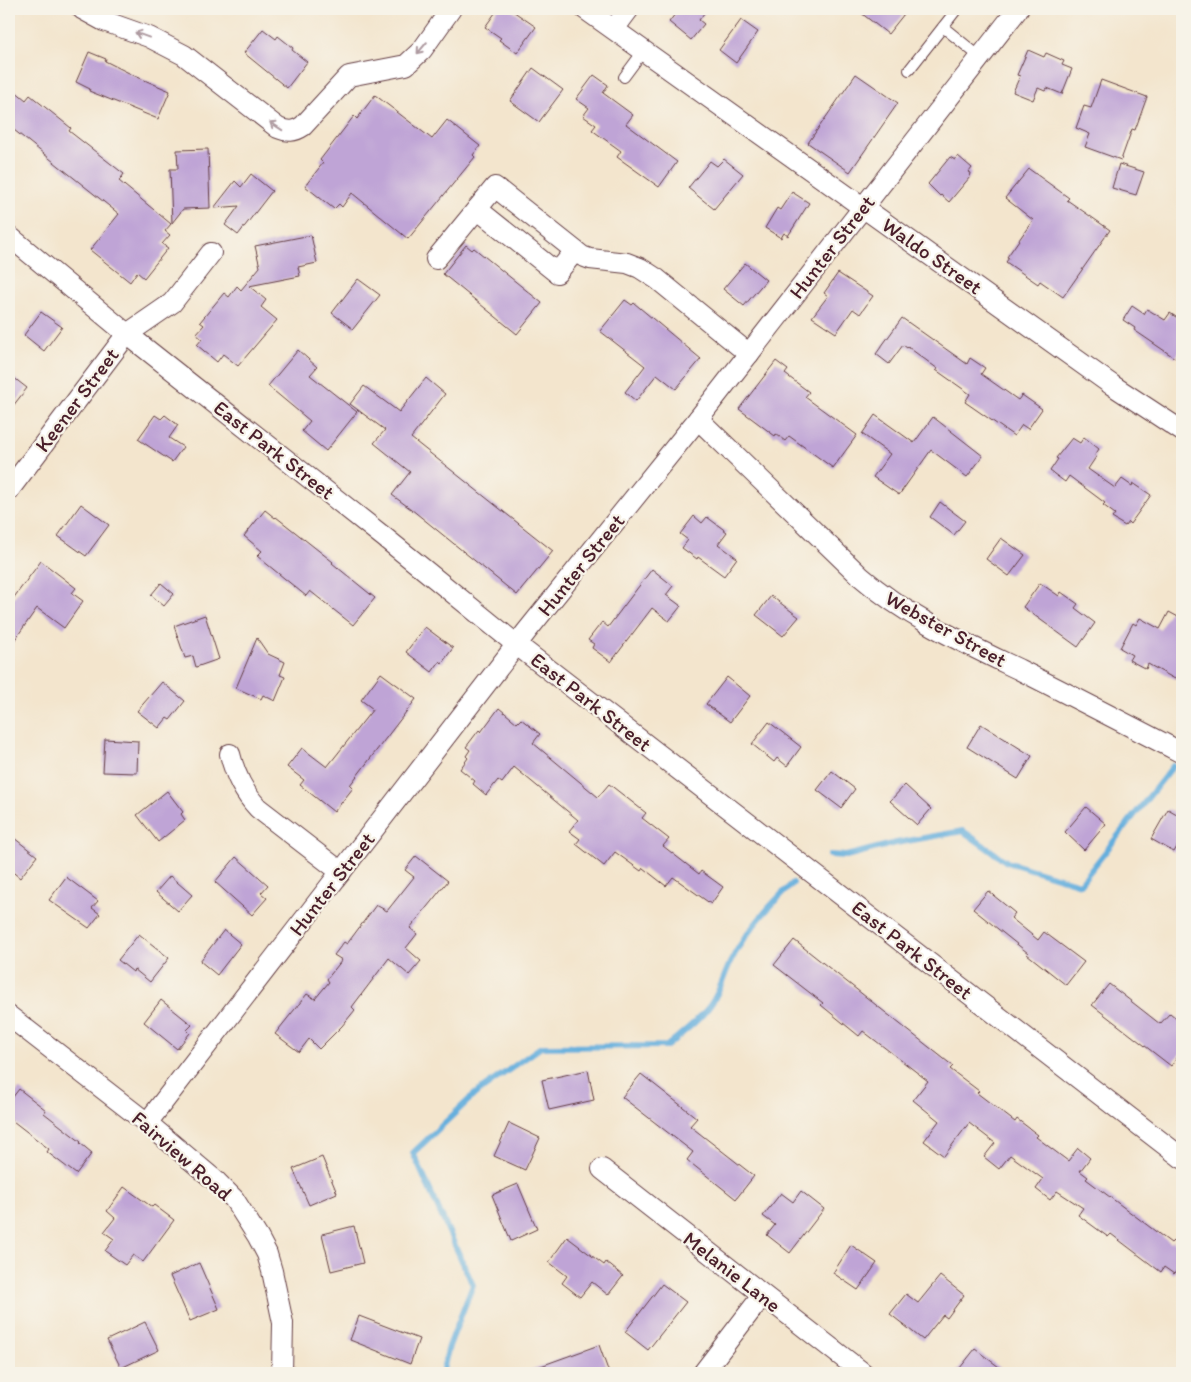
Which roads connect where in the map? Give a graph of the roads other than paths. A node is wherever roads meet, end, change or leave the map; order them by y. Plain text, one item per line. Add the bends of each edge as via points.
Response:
1 (82, 9) edge
2 (451, 9) edge
3 (586, 9) edge
4 (629, 9) edge
5 (957, 9) edge
6 (1018, 9) edge
7 (942, 27) junction
8 (614, 29) junction
9 (644, 50) junction
10 (980, 57) junction
11 (909, 70) dead end
12 (624, 77) dead end
13 (863, 208) junction
14 (477, 209) junction
15 (9, 236) edge
16 (575, 251) junction
17 (211, 252) dead end
18 (436, 259) dead end
19 (127, 334) junction
20 (749, 354) junction
21 (698, 418) junction
22 (1182, 431) edge
23 (9, 490) edge
24 (517, 645) junction
25 (1182, 753) edge
26 (230, 754) dead end
27 (341, 872) junction
28 (9, 1016) edge
29 (147, 1123) junction
30 (1182, 1158) edge
31 (602, 1169) dead end
32 (762, 1296) junction
33 (282, 1373) edge
34 (703, 1373) edge
35 (863, 1373) edge

2 -> 1 street via 422,50 406,65 349,76 303,126 290,132 278,128 184,55
3 - 8 street, Waldo Street
4 - 8 street
5 - 7 lane
6 - 10 street, Hunter Street
7 - 10 lane
7 - 11 lane
8 - 9 street, Waldo Street
9 - 12 lane
9 - 13 street, Waldo Street
10 - 13 street, Hunter Street
13 - 20 street, Hunter Street
13 - 22 street, Waldo Street
14 - 16 street via 495,187
14 - 16 street via 557,273
14 - 18 street
15 - 19 street, East Park Street
16 - 20 street via 590,259 627,263 640,268
17 - 19 street, Keener Street via 172,303
19 - 23 street, Keener Street
19 - 24 street, East Park Street
20 - 21 street, Hunter Street
21 - 24 street, Hunter Street
21 - 25 street, Webster Street via 860,576 911,614
24 - 27 street, Hunter Street
24 - 30 street, East Park Street
26 - 27 street via 237,780 251,801
27 - 29 street, Hunter Street
28 - 29 street, Fairview Road
29 - 33 street, Fairview Road via 223,1188 258,1237 272,1271 283,1323
31 - 32 street, Melanie Lane
32 - 34 street
32 - 35 street, Melanie Lane

